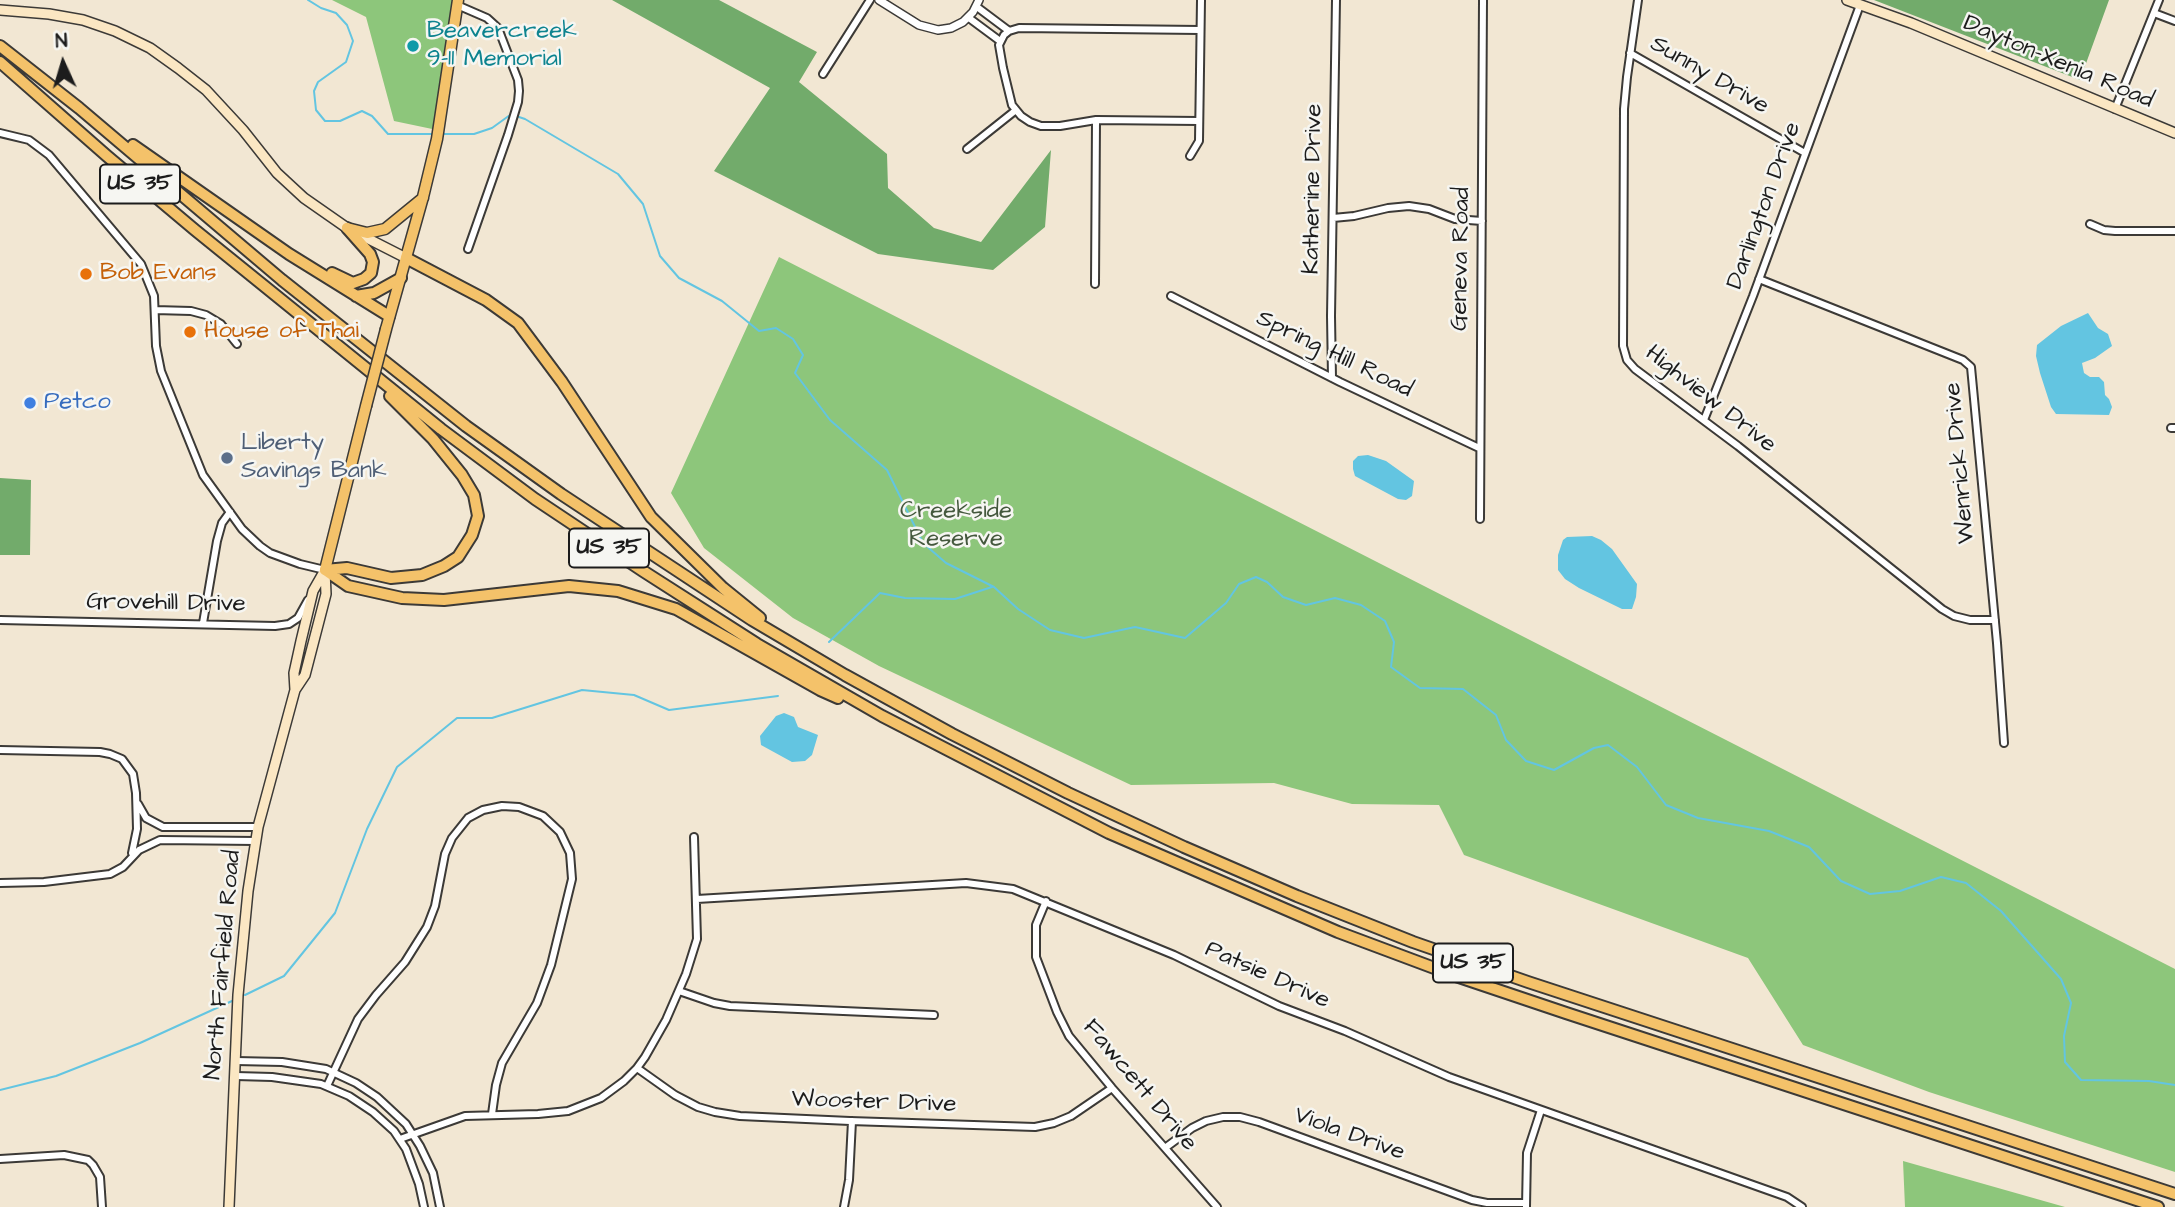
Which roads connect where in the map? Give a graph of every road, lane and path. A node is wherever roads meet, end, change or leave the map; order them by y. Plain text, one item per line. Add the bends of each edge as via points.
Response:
1 (870, 0) edge
2 (879, 0) edge
3 (1201, 0) edge
4 (1336, 0) edge
5 (1483, 0) edge
6 (1638, 0) edge
7 (2159, 0) edge
8 (1852, 1) edge
9 (457, 2) edge
10 (978, 3) edge
11 (0, 10) edge
12 (2154, 13) junction
13 (969, 18) junction
14 (2175, 21) edge
15 (1200, 30) junction
16 (1009, 31) junction
17 (1000, 41) junction
18 (0, 46) edge
19 (1630, 53) junction
20 (0, 62) edge
21 (823, 74) dead end
22 (79, 108) junction
23 (2115, 109) junction
24 (1016, 110) junction
25 (1096, 120) junction
26 (1199, 121) junction
27 (0, 133) edge
28 (2175, 133) edge
29 (967, 149) dead end
30 (1805, 153) junction
31 (1191, 156) dead end
32 (423, 197) junction
33 (1333, 218) junction
34 (1482, 221) junction
35 (2090, 224) dead end
36 (347, 228) junction
37 (2175, 232) edge
38 (468, 249) dead end
39 (289, 254) junction
40 (406, 258) junction
41 (401, 278) junction
42 (1759, 279) junction
43 (1095, 284) dead end
44 (356, 296) junction
45 (1171, 296) dead end
46 (155, 310) junction
47 (389, 316) junction
48 (237, 344) dead end
49 (351, 358) junction
50 (1332, 378) junction
51 (1704, 420) junction
52 (1479, 448) junction
53 (230, 512) junction
54 (1480, 519) dead end
55 (325, 570) junction
56 (313, 591) junction
57 (0, 620) edge
58 (1995, 620) junction
59 (203, 623) junction
60 (805, 651) junction
61 (295, 690) junction
62 (882, 716) junction
63 (2004, 743) dead end
64 (0, 750) edge
65 (136, 800) junction
66 (258, 827) junction
67 (694, 837) dead end
68 (256, 841) junction
69 (130, 858) junction
70 (0, 883) edge
71 (697, 899) junction
72 (1046, 901) junction
73 (679, 990) junction
74 (934, 1015) dead end
75 (236, 1061) junction
76 (638, 1068) junction
77 (333, 1072) junction
78 (236, 1076) junction
79 (327, 1086) junction
80 (1112, 1088) junction
81 (1541, 1110) junction
82 (492, 1114) junction
83 (852, 1121) junction
84 (413, 1134) junction
85 (400, 1139) junction
86 (1165, 1148) junction
87 (0, 1159) edge
88 (2175, 1194) edge
89 (1526, 1205) edge
90 (102, 1207) edge
91 (229, 1207) edge
92 (424, 1207) edge
93 (440, 1207) edge
94 (844, 1207) edge
95 (1217, 1207) edge
96 (1802, 1207) edge
97 (2158, 1207) edge

1 - 21 street
2 - 13 street via 932,30 951,29
3 - 15 street
4 - 33 street, Katherine Drive
5 - 34 street, Geneva Road
6 - 19 street, Highview Drive
7 - 12 street
8 - 23 main road, Dayton-Xenia Road
8 - 30 street, Darlington Drive
9 - 32 main road, North Fairfield Road
9 - 38 street via 498,29 518,80 518,102
10 - 13 street
10 - 16 street
11 - 36 main road via 83,20 150,48 206,90 304,198
12 - 14 street
12 - 23 street
13 - 17 street
15 - 16 street
15 - 26 street
16 - 17 street
17 - 24 street
18 - 22 highway, US 35
19 - 30 street, Sunny Drive
19 - 51 street, Highview Drive via 1624,109 1623,346 1635,369
20 - 49 highway, US 35
22 - 39 highway
22 - 60 highway, US 35 via 282,280 466,426 637,545
23 - 28 main road, Dayton-Xenia Road
24 - 25 street via 1041,125
24 - 29 street
25 - 26 street
25 - 43 street
26 - 31 street via 1199,141
27 - 46 street via 29,141 49,155 141,264
30 - 42 street, Darlington Drive
32 - 36 main road via 384,229 367,233
32 - 40 main road, North Fairfield Road
33 - 34 street via 1409,206
33 - 50 street, Katherine Drive
34 - 52 street, Geneva Road
35 - 37 street via 2104,230
36 - 39 highway via 373,262 365,279 353,283
36 - 40 main road
39 - 44 highway
40 - 41 main road, North Fairfield Road
40 - 60 highway via 519,323 651,517 723,588
41 - 44 highway via 374,293
41 - 47 main road, North Fairfield Road
42 - 51 street, Darlington Drive
42 - 58 street, Wenrick Drive via 1971,367
44 - 47 highway
45 - 50 street, Spring Hill Road
46 - 48 street via 206,315
46 - 53 street via 161,371 199,466
47 - 55 main road, North Fairfield Road, bridge
49 - 55 highway via 448,457 474,495 478,516 458,557 422,575 391,578 347,568
49 - 62 highway, US 35 via 557,513 757,644
50 - 52 street, Spring Hill Road
51 - 58 street, Highview Drive via 1942,609 1970,620
52 - 54 street, Geneva Road
53 - 55 street via 249,537 270,553
53 - 59 street via 217,541
55 - 56 main road, North Fairfield Road
55 - 61 main road, North Fairfield Road via 326,594 305,675
55 - 62 highway via 348,586 402,598 444,600 569,586 628,593 676,610 820,690
56 - 59 street, Grovehill Drive via 298,618 289,624
56 - 61 main road, North Fairfield Road via 294,673
57 - 59 street, Grovehill Drive
58 - 63 street, Wenrick Drive
60 - 88 highway, US 35 via 1068,793 1297,896 1413,942
61 - 66 main road, North Fairfield Road
62 - 97 highway, US 35 via 1110,833 1338,932 1541,1005
64 - 65 street via 116,756 130,769
65 - 66 street via 146,818 163,827
65 - 69 street via 136,840
66 - 68 main road, North Fairfield Road
67 - 71 street
68 - 69 street via 160,840
68 - 75 main road, North Fairfield Road via 243,936
69 - 70 street via 107,875
71 - 72 street, Patsie Drive via 966,883 1013,889
71 - 73 street via 697,939
72 - 80 street, Fawcett Drive via 1036,925 1038,965 1069,1036
72 - 81 street, Patsie Drive via 1279,1006
73 - 74 street via 730,1006
73 - 76 street
75 - 77 street via 282,1062
75 - 78 main road, North Fairfield Road
76 - 82 street via 601,1098 568,1111
76 - 83 street, Wooster Drive via 682,1098 715,1112
77 - 79 street
77 - 82 street via 358,1019 428,927 452,838 483,810 519,807 543,816 560,832 570,853 572,879 551,965 537,1003 502,1063
77 - 84 street via 377,1097
78 - 79 street
78 - 91 main road, North Fairfield Road
79 - 85 street via 373,1112
80 - 83 street, Wooster Drive via 1071,1116 1035,1127
80 - 86 street, Fawcett Drive
81 - 89 street via 1527,1153
81 - 96 street, Patsie Drive via 1787,1197
82 - 84 street via 466,1116
83 - 94 street
84 - 85 street
84 - 93 street via 433,1173
85 - 92 street
86 - 89 street, Viola Drive via 1206,1121 1240,1117 1472,1200
86 - 95 street, Fawcett Drive
87 - 90 street via 64,1155 86,1160 100,1177

